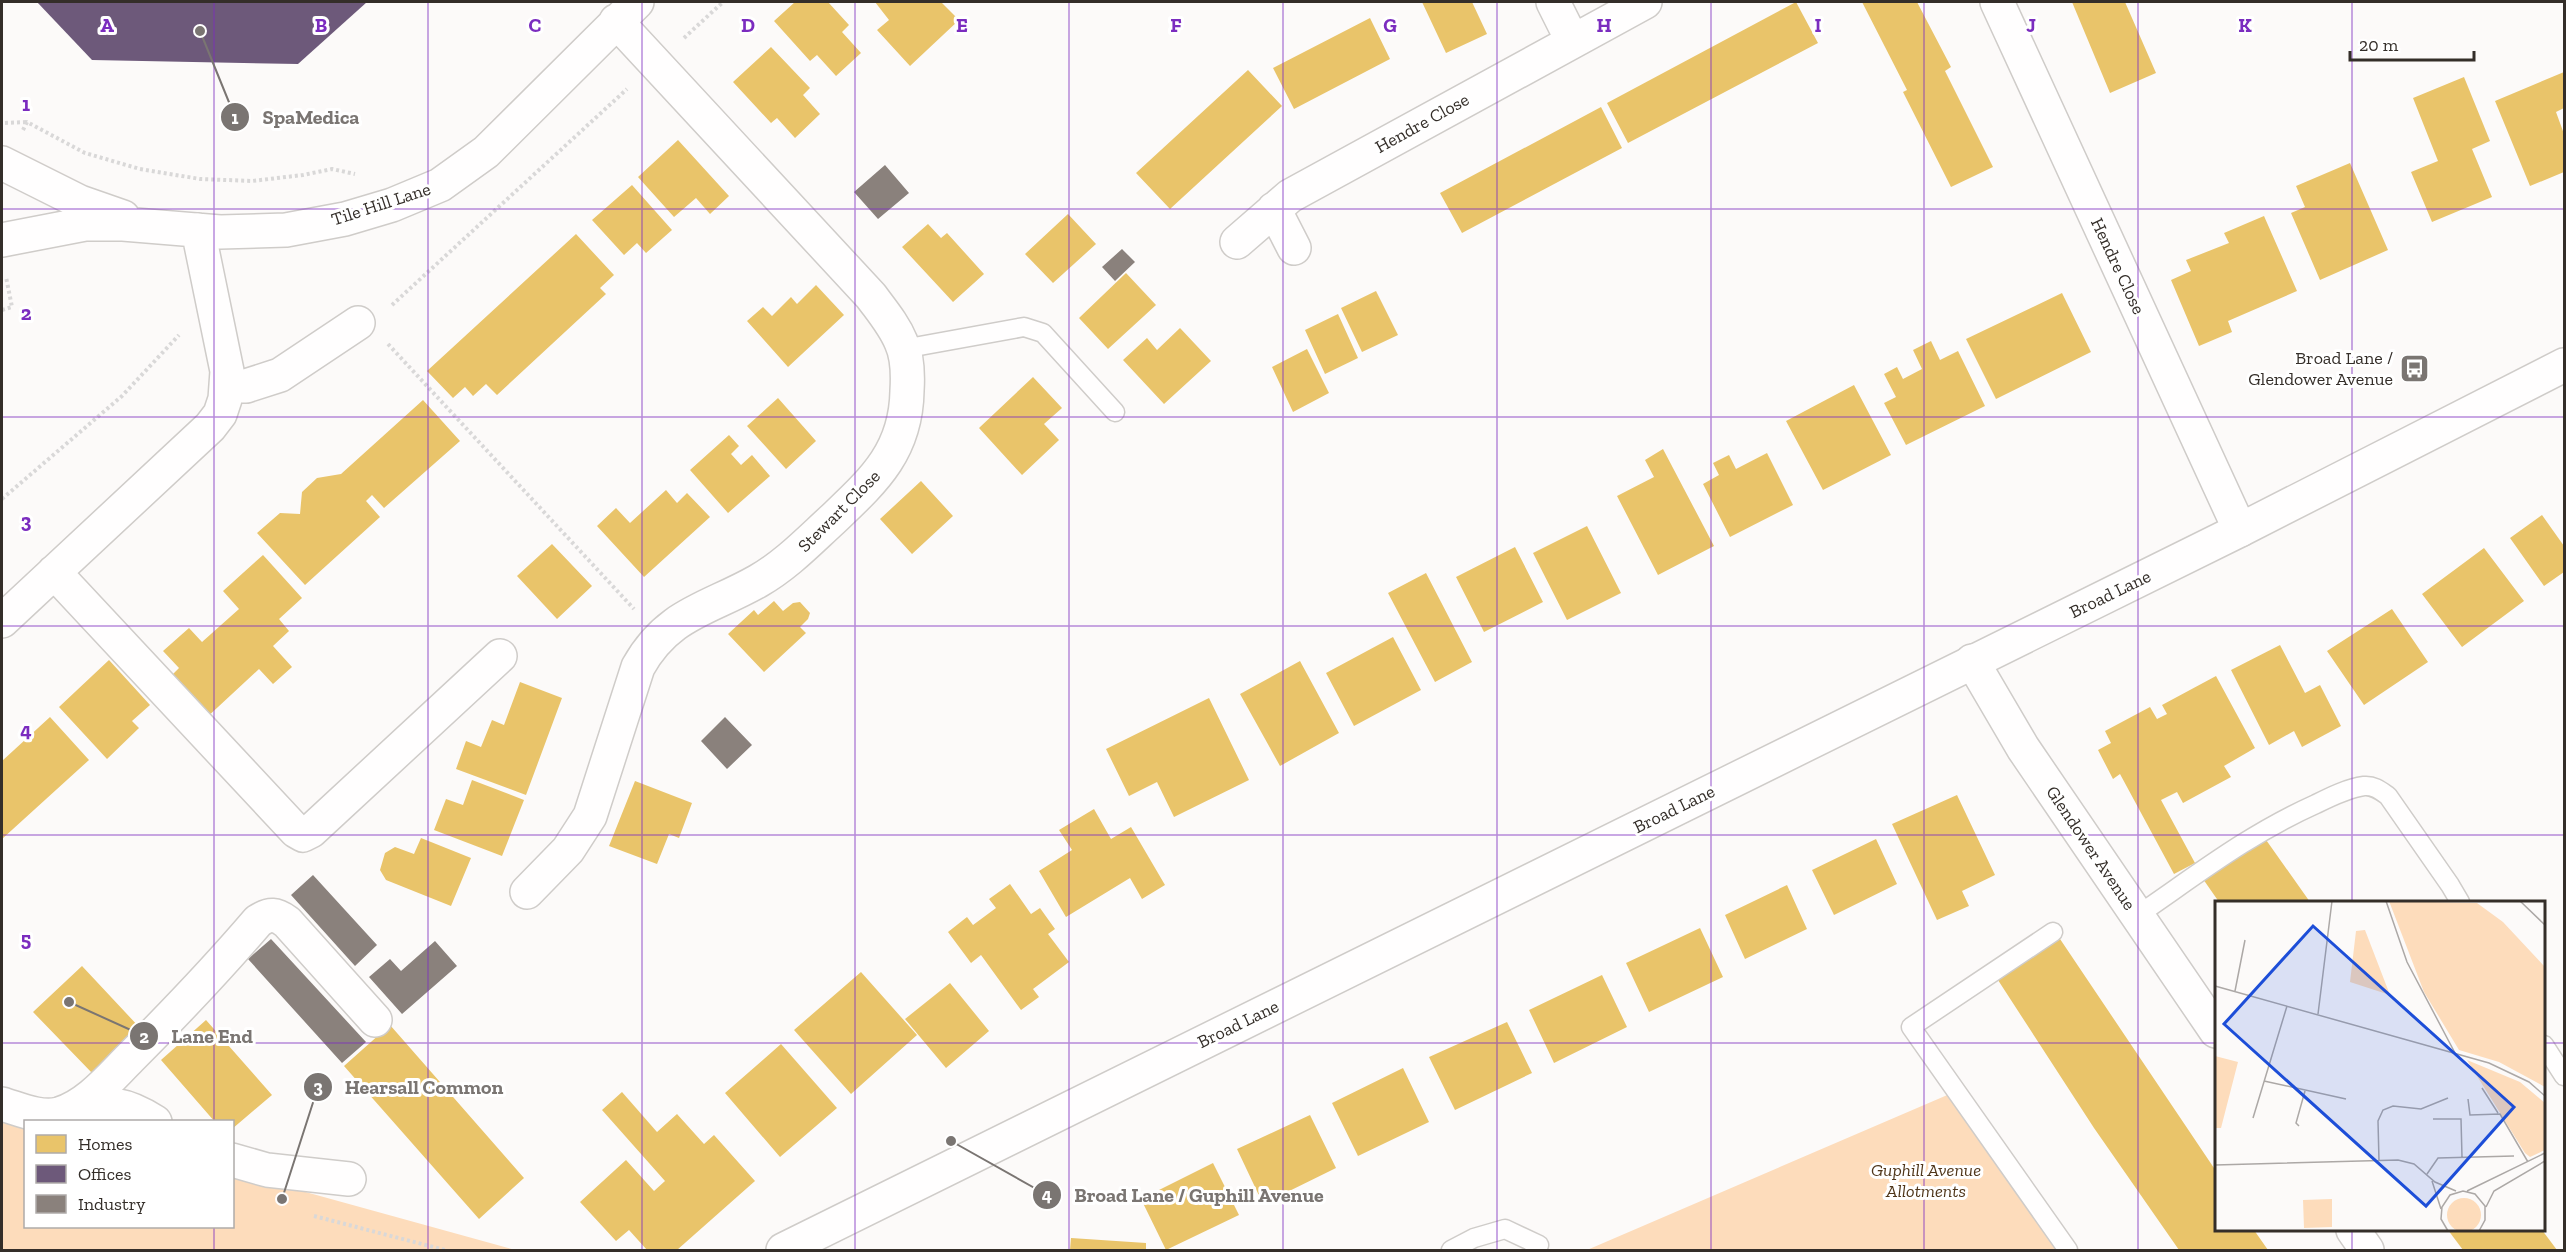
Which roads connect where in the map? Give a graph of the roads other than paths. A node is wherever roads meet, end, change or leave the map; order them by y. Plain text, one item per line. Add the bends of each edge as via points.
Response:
1 (1553, 2) edge
2 (1645, 2) edge
3 (1997, 2) edge
4 (626, 11) edge
5 (1572, 40) junction
6 (2, 163) edge
7 (1274, 209) junction
8 (162, 227) junction
9 (198, 230) junction
10 (2, 240) edge
11 (1237, 242) dead end
12 (1294, 248) dead end
13 (358, 323) road end
14 (903, 349) junction
15 (2565, 365) edge
16 (226, 385) junction
17 (1115, 412) dead end
18 (2240, 530) junction
19 (54, 572) junction
20 (2, 621) edge
21 (500, 656) dead end
22 (1972, 661) junction
23 (527, 892) dead end
24 (2459, 901) edge
25 (2138, 915) junction
26 (2053, 932) dead end
27 (375, 1020) dead end
28 (2215, 1028) edge
29 (2545, 1046) edge
30 (2565, 1076) edge
31 (2, 1104) edge
32 (76, 1108) junction
33 (152, 1120) edge
34 (234, 1161) edge
35 (349, 1179) dead end
36 (2354, 1231) edge
37 (1539, 1245) dead end
38 (783, 1251) edge
39 (1451, 1251) edge
40 (2068, 1251) edge
41 (2367, 1251) edge

1 - 5 street
2 - 5 street, Hendre Close
3 - 18 street, Hendre Close
4 - 9 street, Tile Hill Lane via 486,152 440,185 392,205 296,228
4 - 14 street, Stewart Close via 872,296 896,331
5 - 7 street, Hendre Close via 1290,196
6 - 8 street, Tile Hill Lane via 80,202
7 - 11 street, Hendre Close
7 - 12 street
8 - 9 street, Tile Hill Lane
8 - 10 street, Tile Hill Lane via 85,224
9 - 16 street via 227,371
13 - 16 street via 280,375 246,386
14 - 17 lane via 1024,327 1043,333
14 - 23 street, Stewart Close via 908,376 905,415 891,458 876,477 779,567 759,581 696,610 659,636 638,667 590,816 555,866
15 - 18 street, Broad Lane
16 - 19 street via 220,414 210,427
18 - 22 street, Broad Lane
19 - 20 street
19 - 21 street via 303,835 312,831
22 - 25 street, Glendower Avenue via 2023,748
22 - 38 street, Broad Lane
24 - 25 lane via 2388,796 2378,788 2365,786 2275,823
25 - 28 street, Glendower Avenue
26 - 40 lane via 1911,1027
27 - 32 street via 288,922 277,915 266,916 162,1027
29 - 30 lane
31 - 32 street via 56,1115
32 - 33 street via 104,1102 130,1107
34 - 35 street via 267,1170
36 - 41 street
37 - 39 lane via 1505,1229 1474,1238

